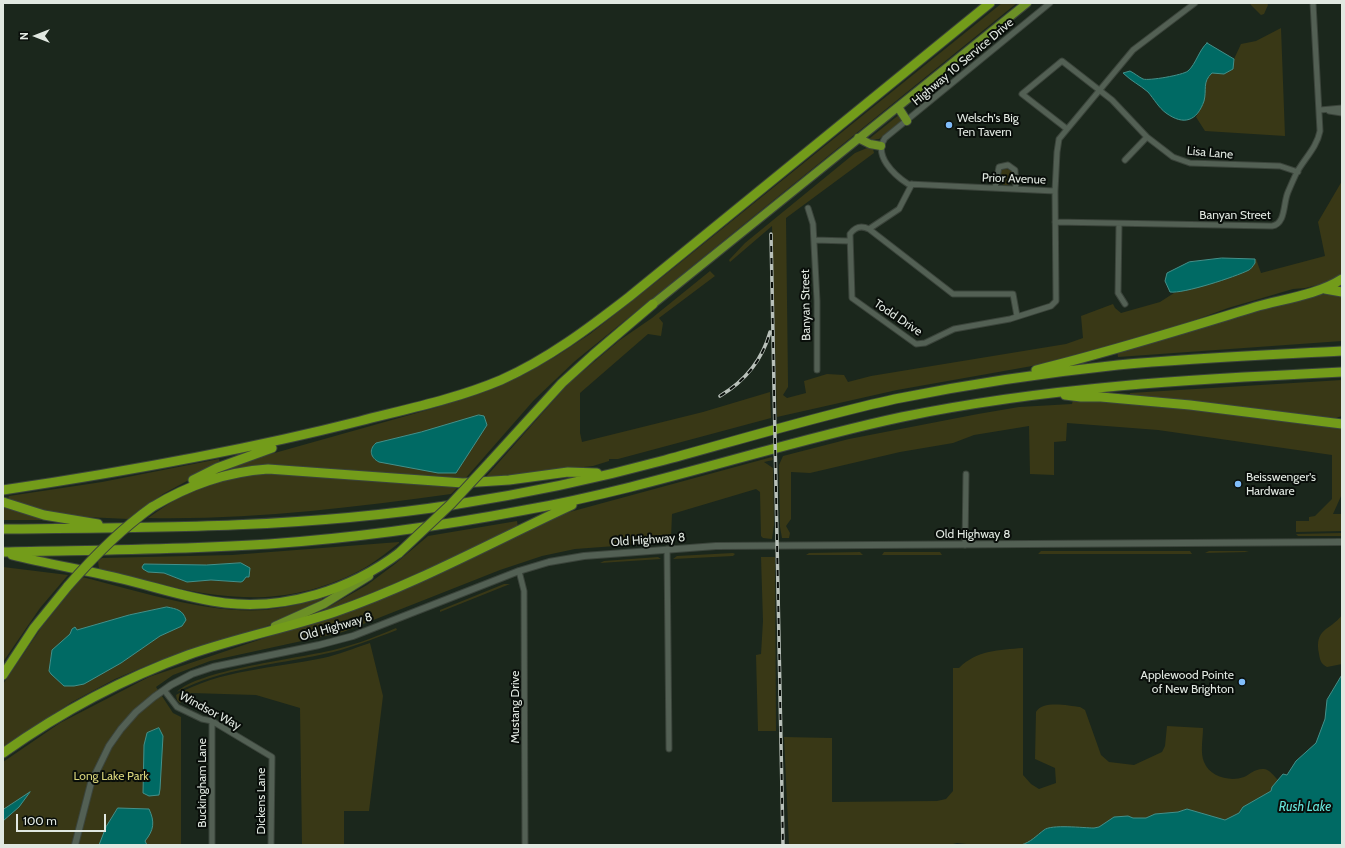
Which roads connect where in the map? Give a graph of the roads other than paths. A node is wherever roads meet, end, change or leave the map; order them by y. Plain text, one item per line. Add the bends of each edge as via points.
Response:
1 (990, 3) edge
2 (1027, 3) edge
3 (1050, 3) edge
4 (1195, 3) edge
5 (1313, 3) edge
6 (1099, 90) junction
7 (898, 107) junction
8 (1342, 108) edge
9 (1320, 110) junction
10 (1342, 113) edge
11 (908, 121) junction
12 (1066, 129) junction
13 (1147, 137) junction
14 (856, 140) junction
15 (881, 146) junction
16 (1125, 160) dead end
17 (1298, 172) junction
18 (912, 184) junction
19 (995, 188) junction
20 (1016, 189) junction
21 (1055, 191) junction
22 (808, 208) dead end
23 (1055, 222) junction
24 (1119, 224) junction
25 (869, 229) junction
26 (814, 240) junction
27 (849, 241) junction
28 (1342, 279) edge
29 (1323, 289) junction
30 (1342, 292) edge
31 (653, 304) joint
32 (1125, 304) dead end
33 (1017, 316) junction
34 (1342, 351) edge
35 (817, 370) dead end
36 (1342, 372) edge
37 (982, 383) junction
38 (1054, 393) junction
39 (1340, 422) edge
40 (309, 434) junction
41 (609, 474) junction
42 (966, 474) dead end
43 (3, 490) edge
44 (586, 498) junction
45 (3, 502) edge
46 (152, 507) junction
47 (125, 528) junction
48 (3, 529) edge
49 (1342, 542) edge
50 (966, 545) junction
51 (667, 549) junction
52 (3, 552) edge
53 (391, 559) junction
54 (519, 570) junction
55 (233, 641) junction
56 (3, 675) edge
57 (164, 690) junction
58 (212, 722) junction
59 (669, 749) dead end
60 (3, 753) edge
61 (272, 757) joint
62 (75, 845) edge
63 (212, 845) edge
64 (271, 845) edge
65 (525, 845) edge

1 - 40 highway via 700,241 558,349 502,379 461,395
2 - 7 highway
3 - 11 street, Highway 10 Service Drive
4 - 6 street, Prior Avenue via 1133,50
5 - 9 street, Banyan Street
6 - 12 street, Prior Avenue
6 - 12 street, Lisa Lane via 1062,61 1022,94
6 - 13 street, Lisa Lane via 1125,112
7 - 11 highway
7 - 14 highway
8 - 9 street
9 - 10 street
9 - 17 street, Banyan Street via 1318,142
11 - 15 street via 885,138
12 - 21 street, Prior Avenue via 1058,144
13 - 16 street
13 - 17 street, Lisa Lane via 1173,157 1190,163 1280,166
14 - 15 highway
14 - 31 highway
15 - 18 street, Prior Avenue via 883,157 897,176
17 - 24 street, Banyan Street via 1285,197 1281,222 1274,226
18 - 19 street, Prior Avenue
18 - 25 street via 899,209
19 - 20 street, Prior Avenue
19 - 20 street via 999,167 1008,165 1015,170
20 - 21 street, Prior Avenue
21 - 23 street, Todd Drive
22 - 26 street, Banyan Street via 814,224
23 - 24 street, Banyan Street
23 - 33 street, Todd Drive via 1056,300 1050,307
24 - 32 street via 1118,293
25 - 27 street via 856,228 850,234
25 - 33 street via 953,294 1013,294
26 - 27 street
26 - 35 street, Banyan Street
27 - 33 street, Todd Drive via 852,298 916,344 925,343 954,329
28 - 29 highway
29 - 30 highway
29 - 37 highway via 1083,359
31 - 53 highway, bridge via 562,384 452,504
34 - 37 highway via 1119,365
36 - 38 highway via 1141,383
37 - 41 highway via 831,414
38 - 39 highway
38 - 44 highway via 971,404 871,424
40 - 43 highway via 175,462
40 - 46 highway via 216,468 175,490
41 - 46 highway via 568,472 463,483 268,469 241,471 205,481
41 - 47 highway via 476,501 372,516 266,524
42 - 50 street
44 - 52 highway via 500,515 304,541 205,548
44 - 55 highway via 366,600 303,622
45 - 47 highway via 44,515
46 - 56 highway, bridge via 103,547 68,586 34,628
47 - 48 highway
49 - 50 street, Old Highway 8
50 - 51 street, Old Highway 8 via 738,546
51 - 54 street, Old Highway 8 via 571,557
51 - 59 street
52 - 53 highway via 202,599 251,605 327,591 362,576
53 - 55 highway via 324,604 279,625
54 - 57 street, Old Highway 8 via 353,636 213,667 187,676
54 - 65 street, Mustang Drive via 525,598
55 - 60 highway via 188,655 125,681 61,714
57 - 58 street, Windsor Way via 177,707
57 - 62 street, Old Highway 8 via 126,723 102,758 89,788
58 - 61 street, Windsor Way
58 - 63 street, Buckingham Lane
61 - 64 street, Dickens Lane

